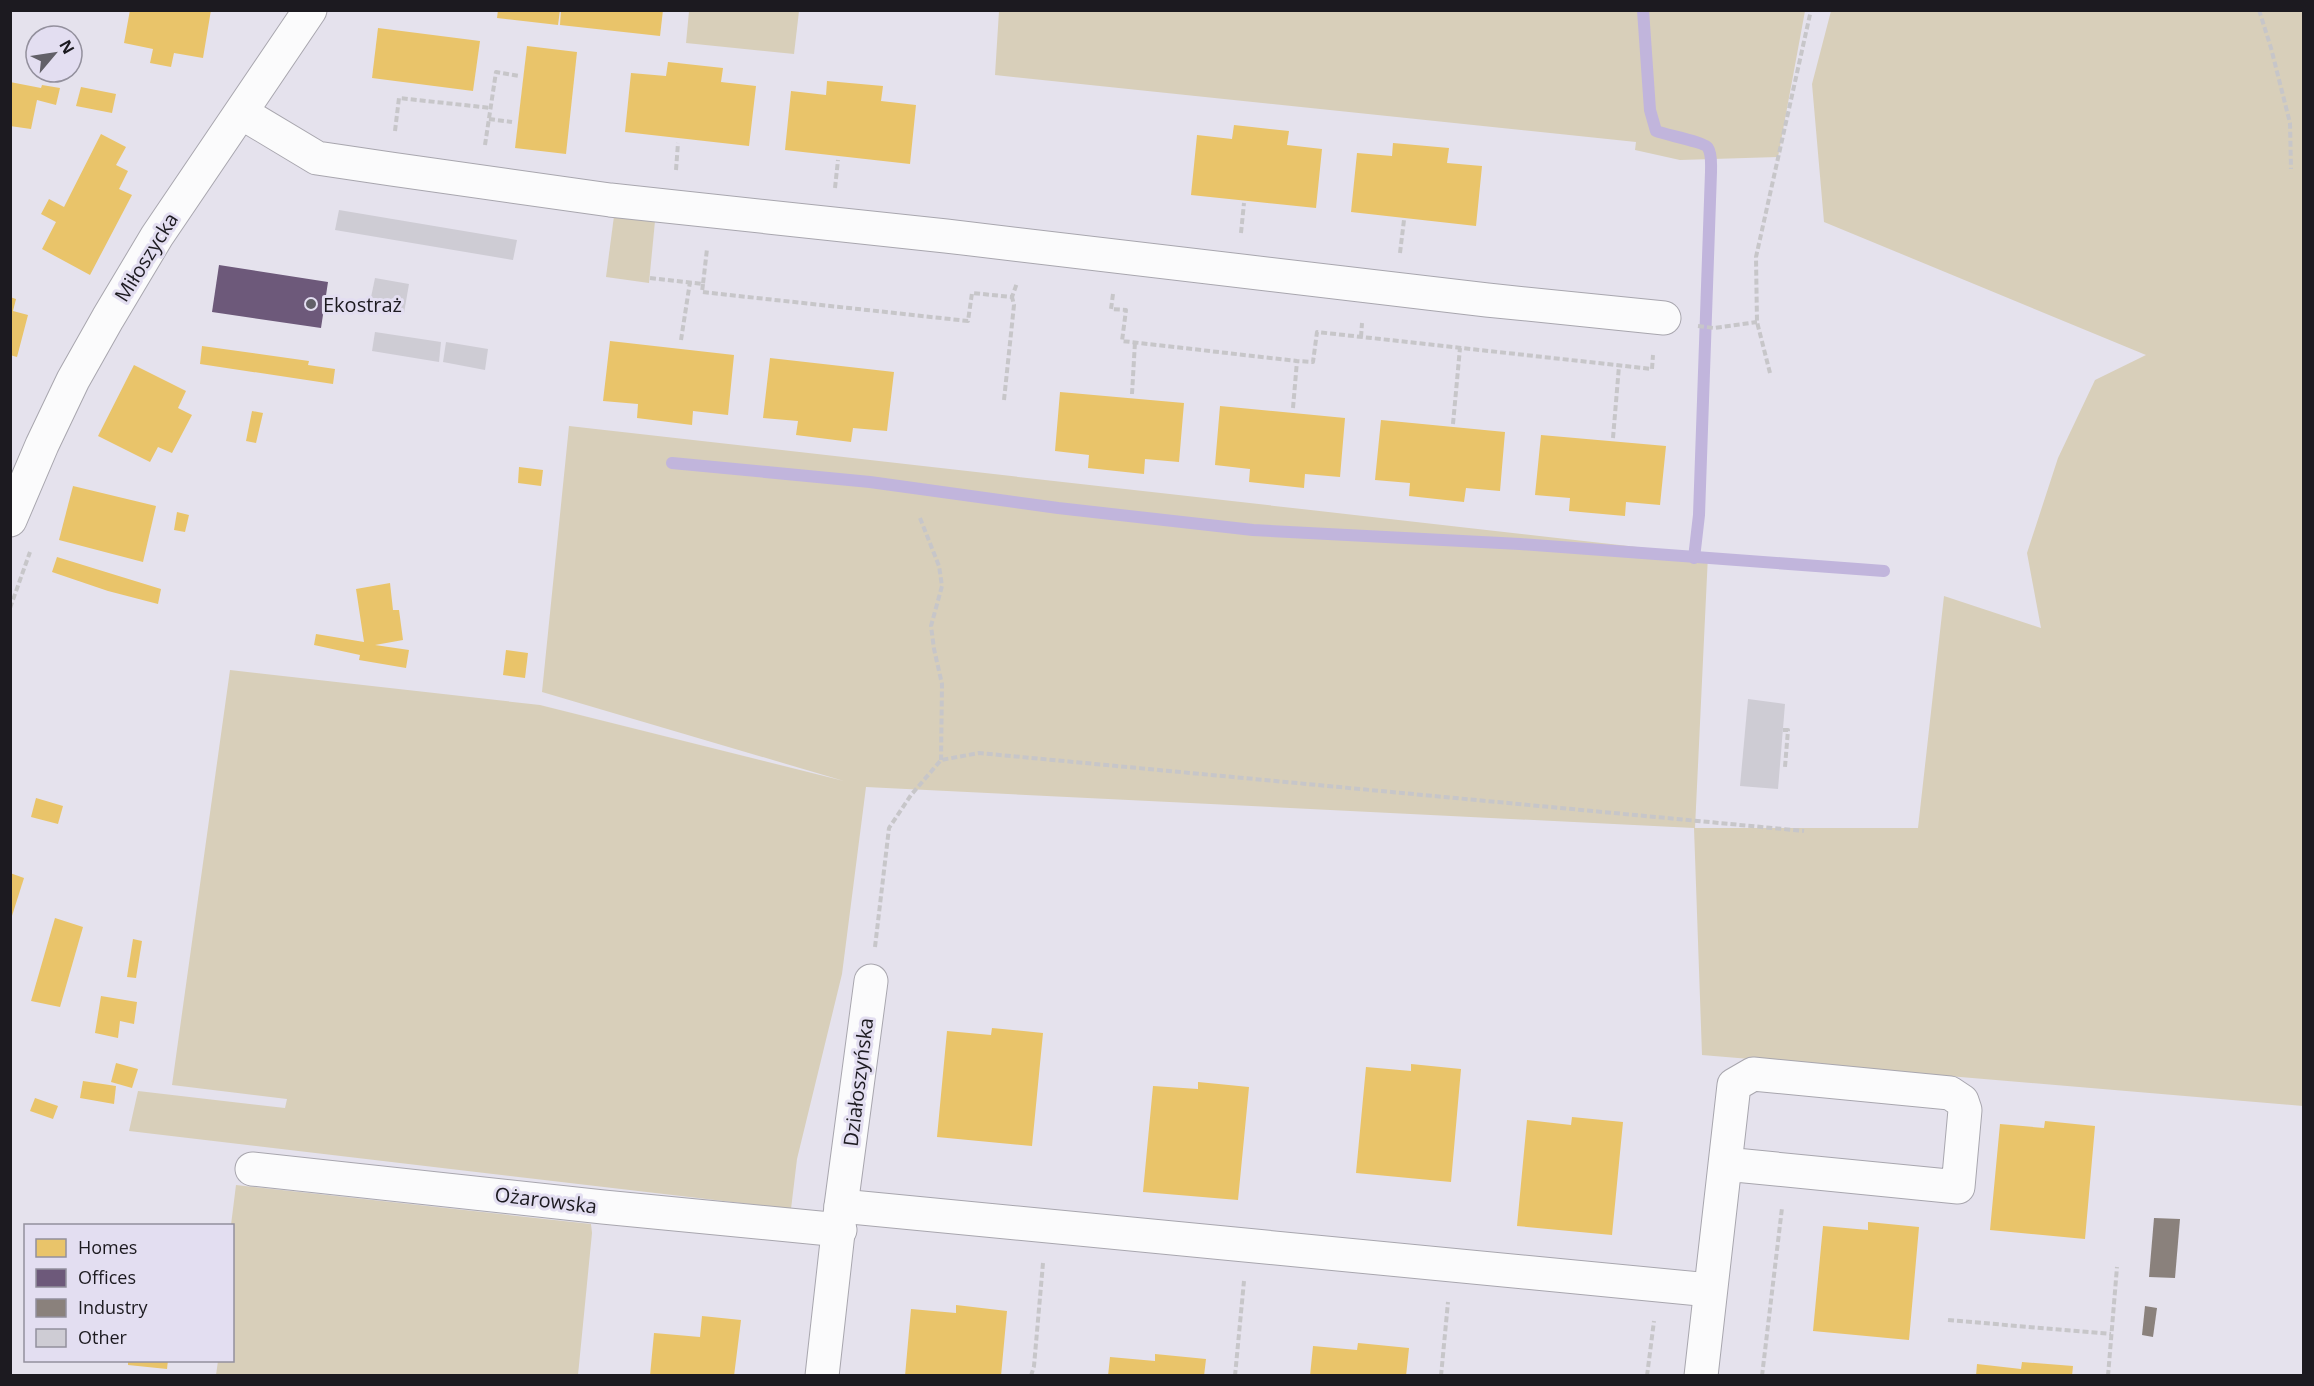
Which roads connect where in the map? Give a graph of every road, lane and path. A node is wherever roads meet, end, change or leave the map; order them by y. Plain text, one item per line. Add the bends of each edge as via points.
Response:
1 (310, 10) edge
2 (1811, 10) edge
3 (2259, 10) edge
4 (519, 76) dead end
5 (490, 108) junction
6 (242, 113) junction
7 (489, 119) junction
8 (512, 122) dead end
9 (678, 143) dead end
10 (838, 160) dead end
11 (391, 169) junction
12 (2291, 169) dead end
13 (675, 171) dead end
14 (480, 182) junction
15 (835, 189) dead end
16 (1244, 203) dead end
17 (711, 211) junction
18 (1404, 220) dead end
19 (1240, 235) dead end
20 (1025, 245) junction
21 (1400, 253) dead end
22 (1118, 257) junction
23 (650, 278) dead end
24 (690, 282) junction
25 (704, 284) junction
26 (1012, 297) junction
27 (1660, 318) joint
28 (1757, 322) junction
29 (1701, 327) dead end
30 (681, 340) dead end
31 (1135, 342) junction
32 (1460, 348) junction
33 (1297, 361) junction
34 (1619, 366) junction
35 (1770, 372) dead end
36 (1132, 394) dead end
37 (1005, 400) dead end
38 (1293, 408) dead end
39 (1453, 423) dead end
40 (1613, 438) dead end
41 (920, 518) dead end
42 (10, 519) edge
43 (1783, 730) dead end
44 (941, 760) junction
45 (1785, 767) dead end
46 (1804, 831) dead end
47 (871, 981) joint
48 (1725, 1164) junction
49 (252, 1168) dead end
50 (1787, 1171) junction
51 (840, 1218) junction
52 (1046, 1227) junction
53 (1248, 1245) junction
54 (1451, 1265) junction
55 (2117, 1267) dead end
56 (1659, 1285) junction
57 (1710, 1290) junction
58 (1948, 1320) dead end
59 (2111, 1334) junction
60 (822, 1376) edge
61 (1031, 1376) edge
62 (1235, 1376) edge
63 (1441, 1376) edge
64 (1647, 1376) edge
65 (1701, 1376) edge
66 (1762, 1376) edge
67 (2108, 1376) edge

1 - 6 street, Miłoszycka
2 - 28 path via 1756,257
3 - 12 path via 2290,123
4 - 5 path via 496,72
5 - 7 path
5 - 11 path via 399,98
6 - 11 street via 317,158
6 - 42 street, Miłoszycka via 157,236 108,318 55,417
7 - 8 path
7 - 14 path
9 - 13 path
10 - 15 path
11 - 14 street
14 - 17 street
16 - 19 path
17 - 20 street
17 - 25 path
18 - 21 path
20 - 22 street
20 - 26 path via 1024,266
22 - 27 street
22 - 31 path via 1111,309 1126,310 1122,341
23 - 24 path
24 - 25 path
24 - 30 path
25 - 26 path via 702,292 968,321 972,293
26 - 37 path
27 - 34 path via 1652,369
28 - 29 path
28 - 35 path
31 - 33 path
31 - 36 path
32 - 33 path via 1317,332 1312,362
32 - 34 path
32 - 39 path
33 - 38 path
34 - 40 path
41 - 44 path via 939,566 942,586 931,626 942,684
43 - 45 path via 1788,730
44 - 46 path via 979,753
44 - 47 path via 910,795 889,828
47 - 51 street, Działoszyńska
48 - 50 street
48 - 50 street via 1734,1085 1753,1074 1950,1093 1962,1101 1965,1110 1958,1187
48 - 57 street
49 - 51 street, Ożarowska via 603,1207
50 - 66 path
51 - 52 street, Ożarowska
51 - 60 street, Działoszyńska
52 - 53 street, Ożarowska
52 - 61 path
53 - 54 street, Ożarowska
53 - 62 path
54 - 56 street, Ożarowska
54 - 63 path
55 - 59 path
56 - 57 street, Ożarowska
56 - 64 path
57 - 65 street
58 - 59 path
59 - 67 path

